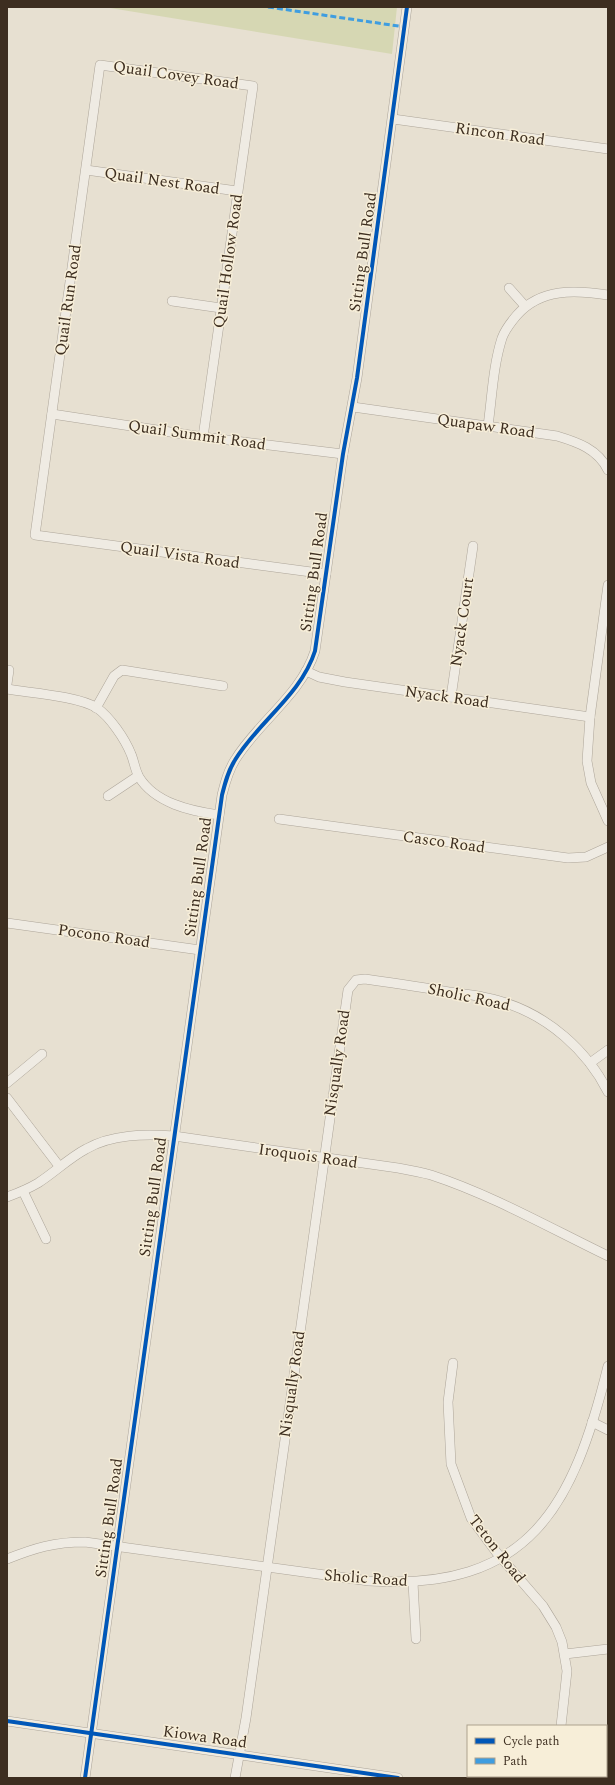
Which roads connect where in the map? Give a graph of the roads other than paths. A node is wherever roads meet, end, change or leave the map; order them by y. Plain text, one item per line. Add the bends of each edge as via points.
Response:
1 (407, 7) edge
2 (100, 65) joint
3 (253, 86) joint
4 (393, 119) junction
5 (608, 149) edge
6 (86, 170) junction
7 (237, 191) junction
8 (509, 288) dead end
9 (608, 295) edge
10 (172, 300) dead end
11 (525, 306) junction
12 (221, 308) junction
13 (353, 407) junction
14 (52, 414) junction
15 (488, 426) junction
16 (203, 436) junction
17 (343, 454) junction
18 (607, 464) edge
19 (35, 535) joint
20 (473, 546) dead end
21 (326, 574) junction
22 (608, 586) edge
23 (9, 670) dead end
24 (306, 671) junction
25 (7, 684) edge
26 (222, 686) dead end
27 (7, 689) edge
28 (451, 697) junction
29 (96, 708) junction
30 (590, 717) junction
31 (138, 776) junction
32 (108, 796) dead end
33 (219, 815) junction
34 (279, 819) dead end
35 (608, 821) edge
36 (608, 847) edge
37 (7, 923) edge
38 (200, 950) junction
39 (348, 990) joint
40 (608, 1050) edge
41 (42, 1054) dead end
42 (590, 1063) junction
43 (7, 1083) edge
44 (608, 1092) edge
45 (7, 1098) edge
46 (174, 1136) junction
47 (324, 1158) junction
48 (59, 1166) junction
49 (23, 1191) junction
50 (7, 1197) edge
51 (46, 1239) dead end
52 (608, 1256) edge
53 (453, 1364) dead end
54 (608, 1366) edge
55 (592, 1422) junction
56 (608, 1430) edge
57 (117, 1547) junction
58 (502, 1558) junction
59 (7, 1560) edge
60 (267, 1568) junction
61 (413, 1582) junction
62 (416, 1639) dead end
63 (608, 1649) edge
64 (565, 1654) junction
65 (7, 1721) edge
66 (560, 1725) edge
67 (91, 1733) junction
68 (239, 1755) junction
69 (85, 1778) edge
70 (235, 1778) edge
71 (397, 1778) edge

1 - 4 street, Sitting Bull Road
2 - 3 street, Quail Covey Road
2 - 6 street, Quail Run Road
3 - 7 street, Quail Hollow Road
4 - 5 street, Rincon Road
4 - 13 street, Sitting Bull Road
6 - 7 street, Quail Nest Road
6 - 14 street, Quail Run Road
7 - 12 street, Quail Hollow Road
8 - 11 street
9 - 11 street via 572,292 556,294 541,297
10 - 12 street
11 - 15 street via 510,324 498,352
12 - 16 street, Quail Hollow Road
13 - 15 street, Quapaw Road
13 - 17 street, Sitting Bull Road
14 - 16 street, Quail Summit Road
14 - 19 street, Quail Run Road
15 - 18 street, Quapaw Road via 572,440 592,451
16 - 17 street, Quail Summit Road
17 - 21 street, Sitting Bull Road
19 - 21 street, Quail Vista Road
20 - 28 street, Nyack Court
21 - 24 street, Sitting Bull Road via 317,638 312,660
22 - 30 street
23 - 25 street
24 - 28 street, Nyack Road via 319,677 345,682
24 - 33 street, Sitting Bull Road via 234,761 225,782
26 - 29 street via 122,670 114,676
27 - 29 street via 72,699
28 - 30 street, Nyack Road
29 - 31 street via 116,726 131,753
30 - 35 street via 587,761 591,783
31 - 32 street
31 - 33 street via 153,793 177,805
33 - 38 street, Sitting Bull Road
34 - 36 street, Casco Road via 568,858 586,858
37 - 38 street, Pocono Road
38 - 46 street, Sitting Bull Road
39 - 42 street, Sholic Road via 356,980 365,979 486,997 503,1002 524,1010 558,1030
39 - 47 street, Nisqually Road
40 - 42 street
41 - 43 street
42 - 44 street, Sholic Road
45 - 48 street
46 - 47 street, Iroquois Road
46 - 48 street, Iroquois Road via 145,1135 109,1140 87,1148
46 - 57 street, Sitting Bull Road
47 - 52 street, Iroquois Road via 398,1168 453,1183
47 - 60 street, Nisqually Road
48 - 49 street, Iroquois Road
49 - 50 street, Iroquois Road
49 - 51 street
53 - 58 street, Teton Road via 448,1402 451,1464 471,1518
54 - 55 street, Sholic Road
55 - 56 street
55 - 58 street, Sholic Road via 563,1494 551,1513 535,1532
57 - 59 street, Sholic Road via 85,1542 63,1542 34,1548
57 - 60 street, Sholic Road
57 - 67 street, Sitting Bull Road
58 - 61 street, Sholic Road via 468,1573
58 - 64 street, Teton Road via 550,1617
60 - 61 street, Sholic Road via 369,1582
60 - 68 street, Nisqually Road
61 - 62 street
63 - 64 street
64 - 66 street, Teton Road via 566,1691
65 - 67 street, Kiowa Road
67 - 68 street, Kiowa Road
67 - 69 street, Sitting Bull Road
68 - 70 street, Nisqually Road
68 - 71 street, Kiowa Road

